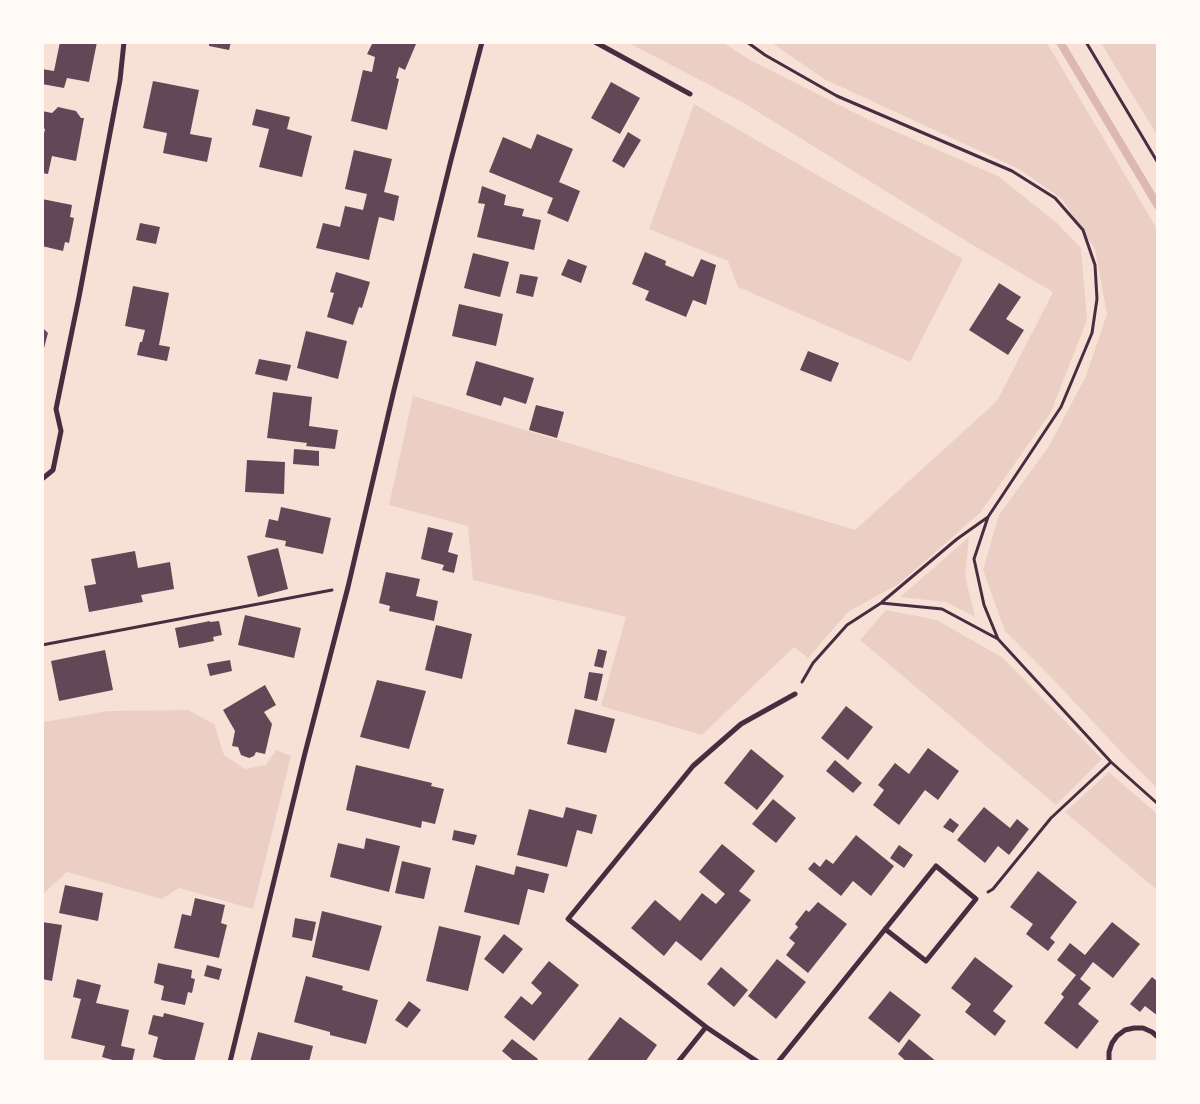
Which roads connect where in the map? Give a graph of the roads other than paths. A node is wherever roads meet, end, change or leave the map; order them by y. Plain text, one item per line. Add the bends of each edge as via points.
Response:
1 (124, 42) edge
2 (482, 42) edge
3 (595, 42) edge
4 (690, 94) dead end
5 (42, 479) edge
6 (795, 694) road end
7 (885, 929) junction
8 (706, 1027) junction
9 (1158, 1037) edge
10 (230, 1062) edge
11 (678, 1062) edge
12 (758, 1062) edge
13 (778, 1062) edge
14 (1109, 1062) edge

1 - 5 street via 120,80 56,409 61,431 53,470
2 - 10 street
3 - 4 street
6 - 8 street via 741,724 693,766 568,919
7 - 7 street via 926,961 976,899 936,866
7 - 13 street
8 - 11 street
8 - 12 street
9 - 14 street via 1143,1028 1125,1030 1112,1043

